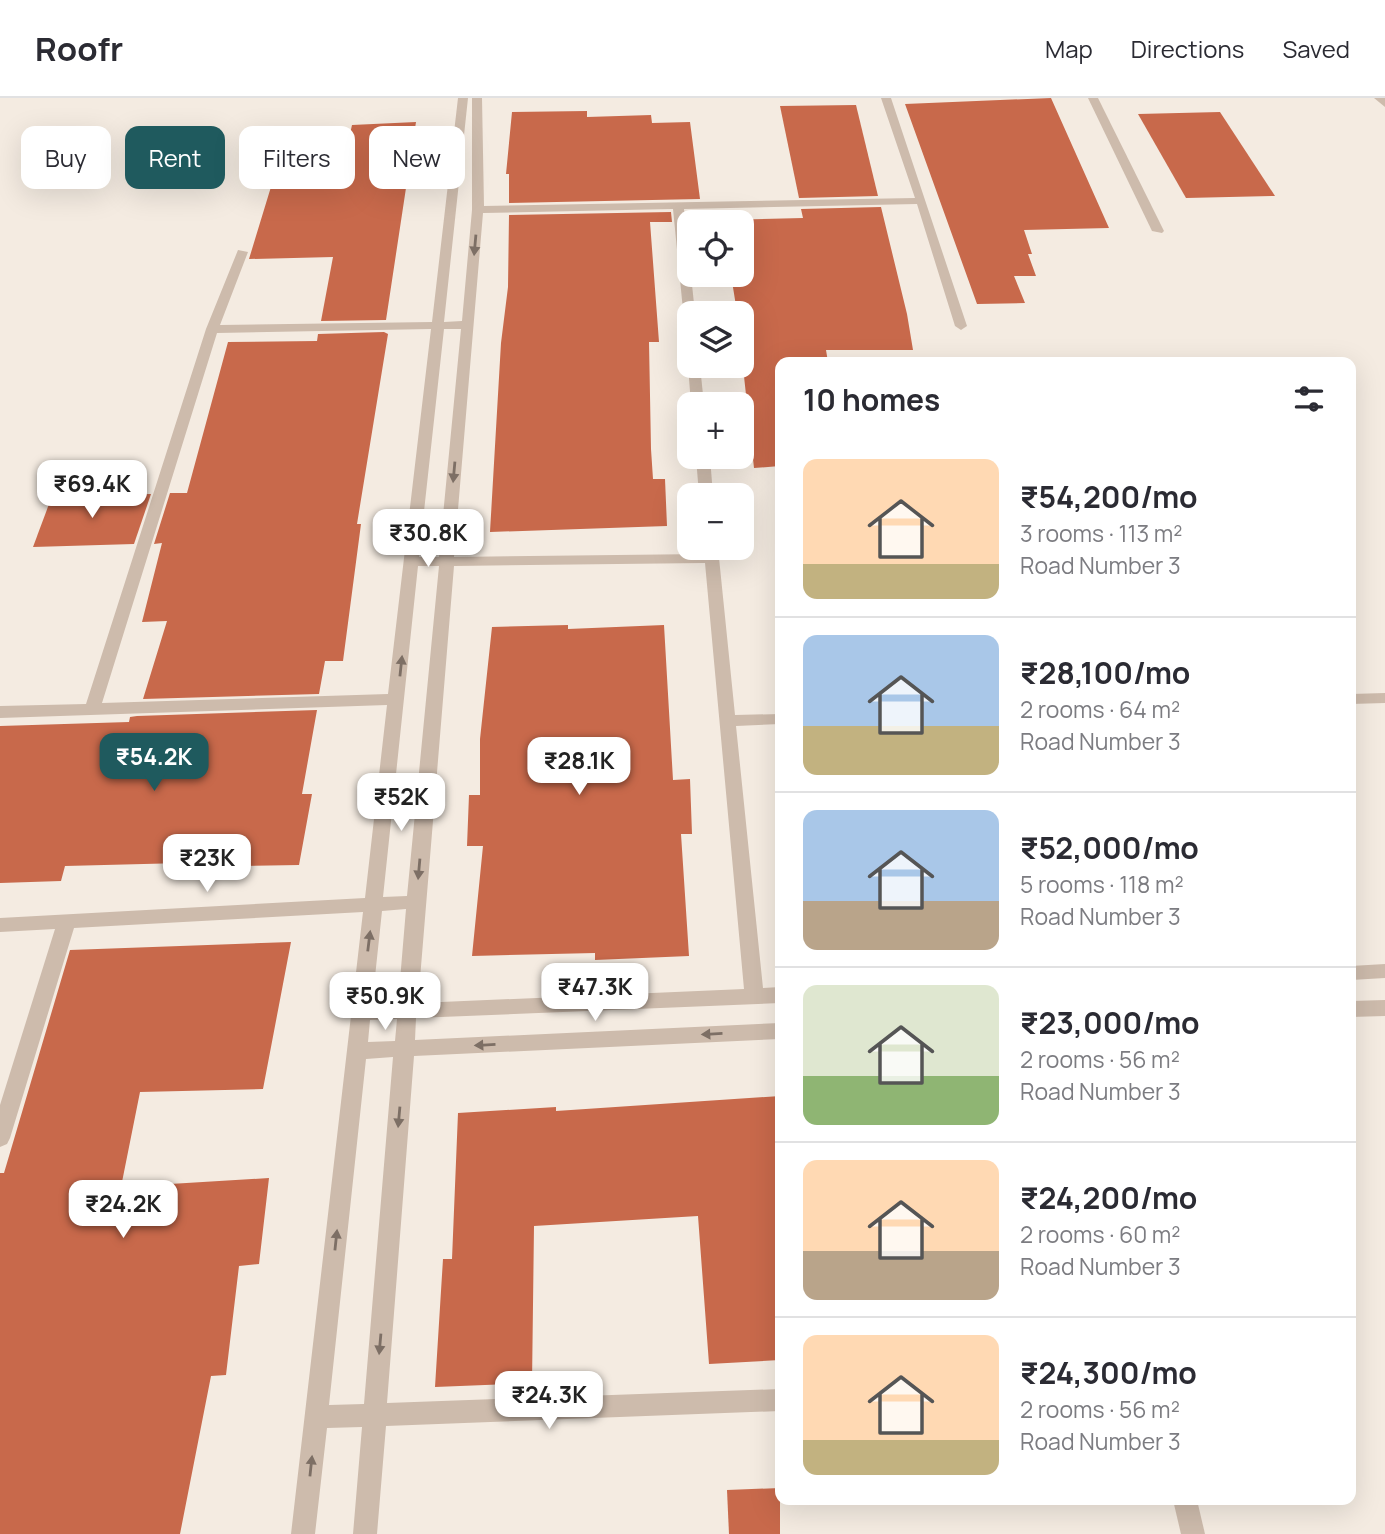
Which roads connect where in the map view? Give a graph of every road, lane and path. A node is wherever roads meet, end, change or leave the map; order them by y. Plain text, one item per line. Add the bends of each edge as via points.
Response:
1 (463, 98) edge
2 (477, 98) edge
3 (886, 98) edge
4 (1093, 98) edge
5 (1379, 98) edge
6 (1385, 104) edge
7 (922, 201) junction
8 (678, 206) junction
9 (478, 210) junction
10 (1158, 231) dead end
11 (242, 253) dead end
12 (688, 301) edge
13 (468, 325) junction
14 (439, 326) junction
15 (961, 327) dead end
16 (212, 329) junction
17 (677, 554) edge
18 (713, 560) edge
19 (412, 562) junction
20 (446, 562) junction
21 (1385, 698) edge
22 (397, 699) junction
23 (1356, 699) edge
24 (92, 710) junction
25 (0, 712) edge
26 (775, 719) edge
27 (727, 721) junction
28 (416, 902) junction
29 (374, 904) junction
30 (67, 922) junction
31 (0, 925) edge
32 (1385, 971) edge
33 (1356, 973) edge
34 (775, 995) edge
35 (754, 996) junction
36 (1385, 1008) edge
37 (1356, 1009) edge
38 (407, 1011) junction
39 (361, 1013) junction
40 (775, 1031) edge
41 (404, 1049) junction
42 (357, 1051) junction
43 (0, 1138) edge
44 (775, 1400) edge
45 (374, 1415) junction
46 (316, 1418) junction
47 (1186, 1505) edge
48 (303, 1534) edge
49 (365, 1534) edge
50 (1193, 1534) edge

1 - 14 street
2 - 9 street
3 - 7 street
4 - 10 street
5 - 6 street
7 - 8 street
7 - 15 street
8 - 9 street
8 - 12 street
9 -> 13 street
11 - 16 street
13 - 14 street
13 -> 20 street
14 - 16 street
14 - 19 street
16 - 24 street
17 - 20 street
18 - 27 street
19 - 20 street
22 -> 19 street
20 -> 28 street
21 - 23 street
22 - 24 street
22 - 29 street
24 - 25 street
26 - 27 street
27 - 35 street
28 - 29 street
28 - 38 street
29 - 30 street
39 -> 29 street
30 - 31 street
30 - 43 street
32 - 33 street
34 - 35 street
35 - 38 street
36 - 37 street
38 - 39 street
38 - 41 street
39 - 42 street
40 -> 41 street
41 - 42 street
41 -> 45 street
46 -> 42 street
44 - 45 street
45 - 46 street
45 - 49 street
48 -> 46 street
47 - 50 street

